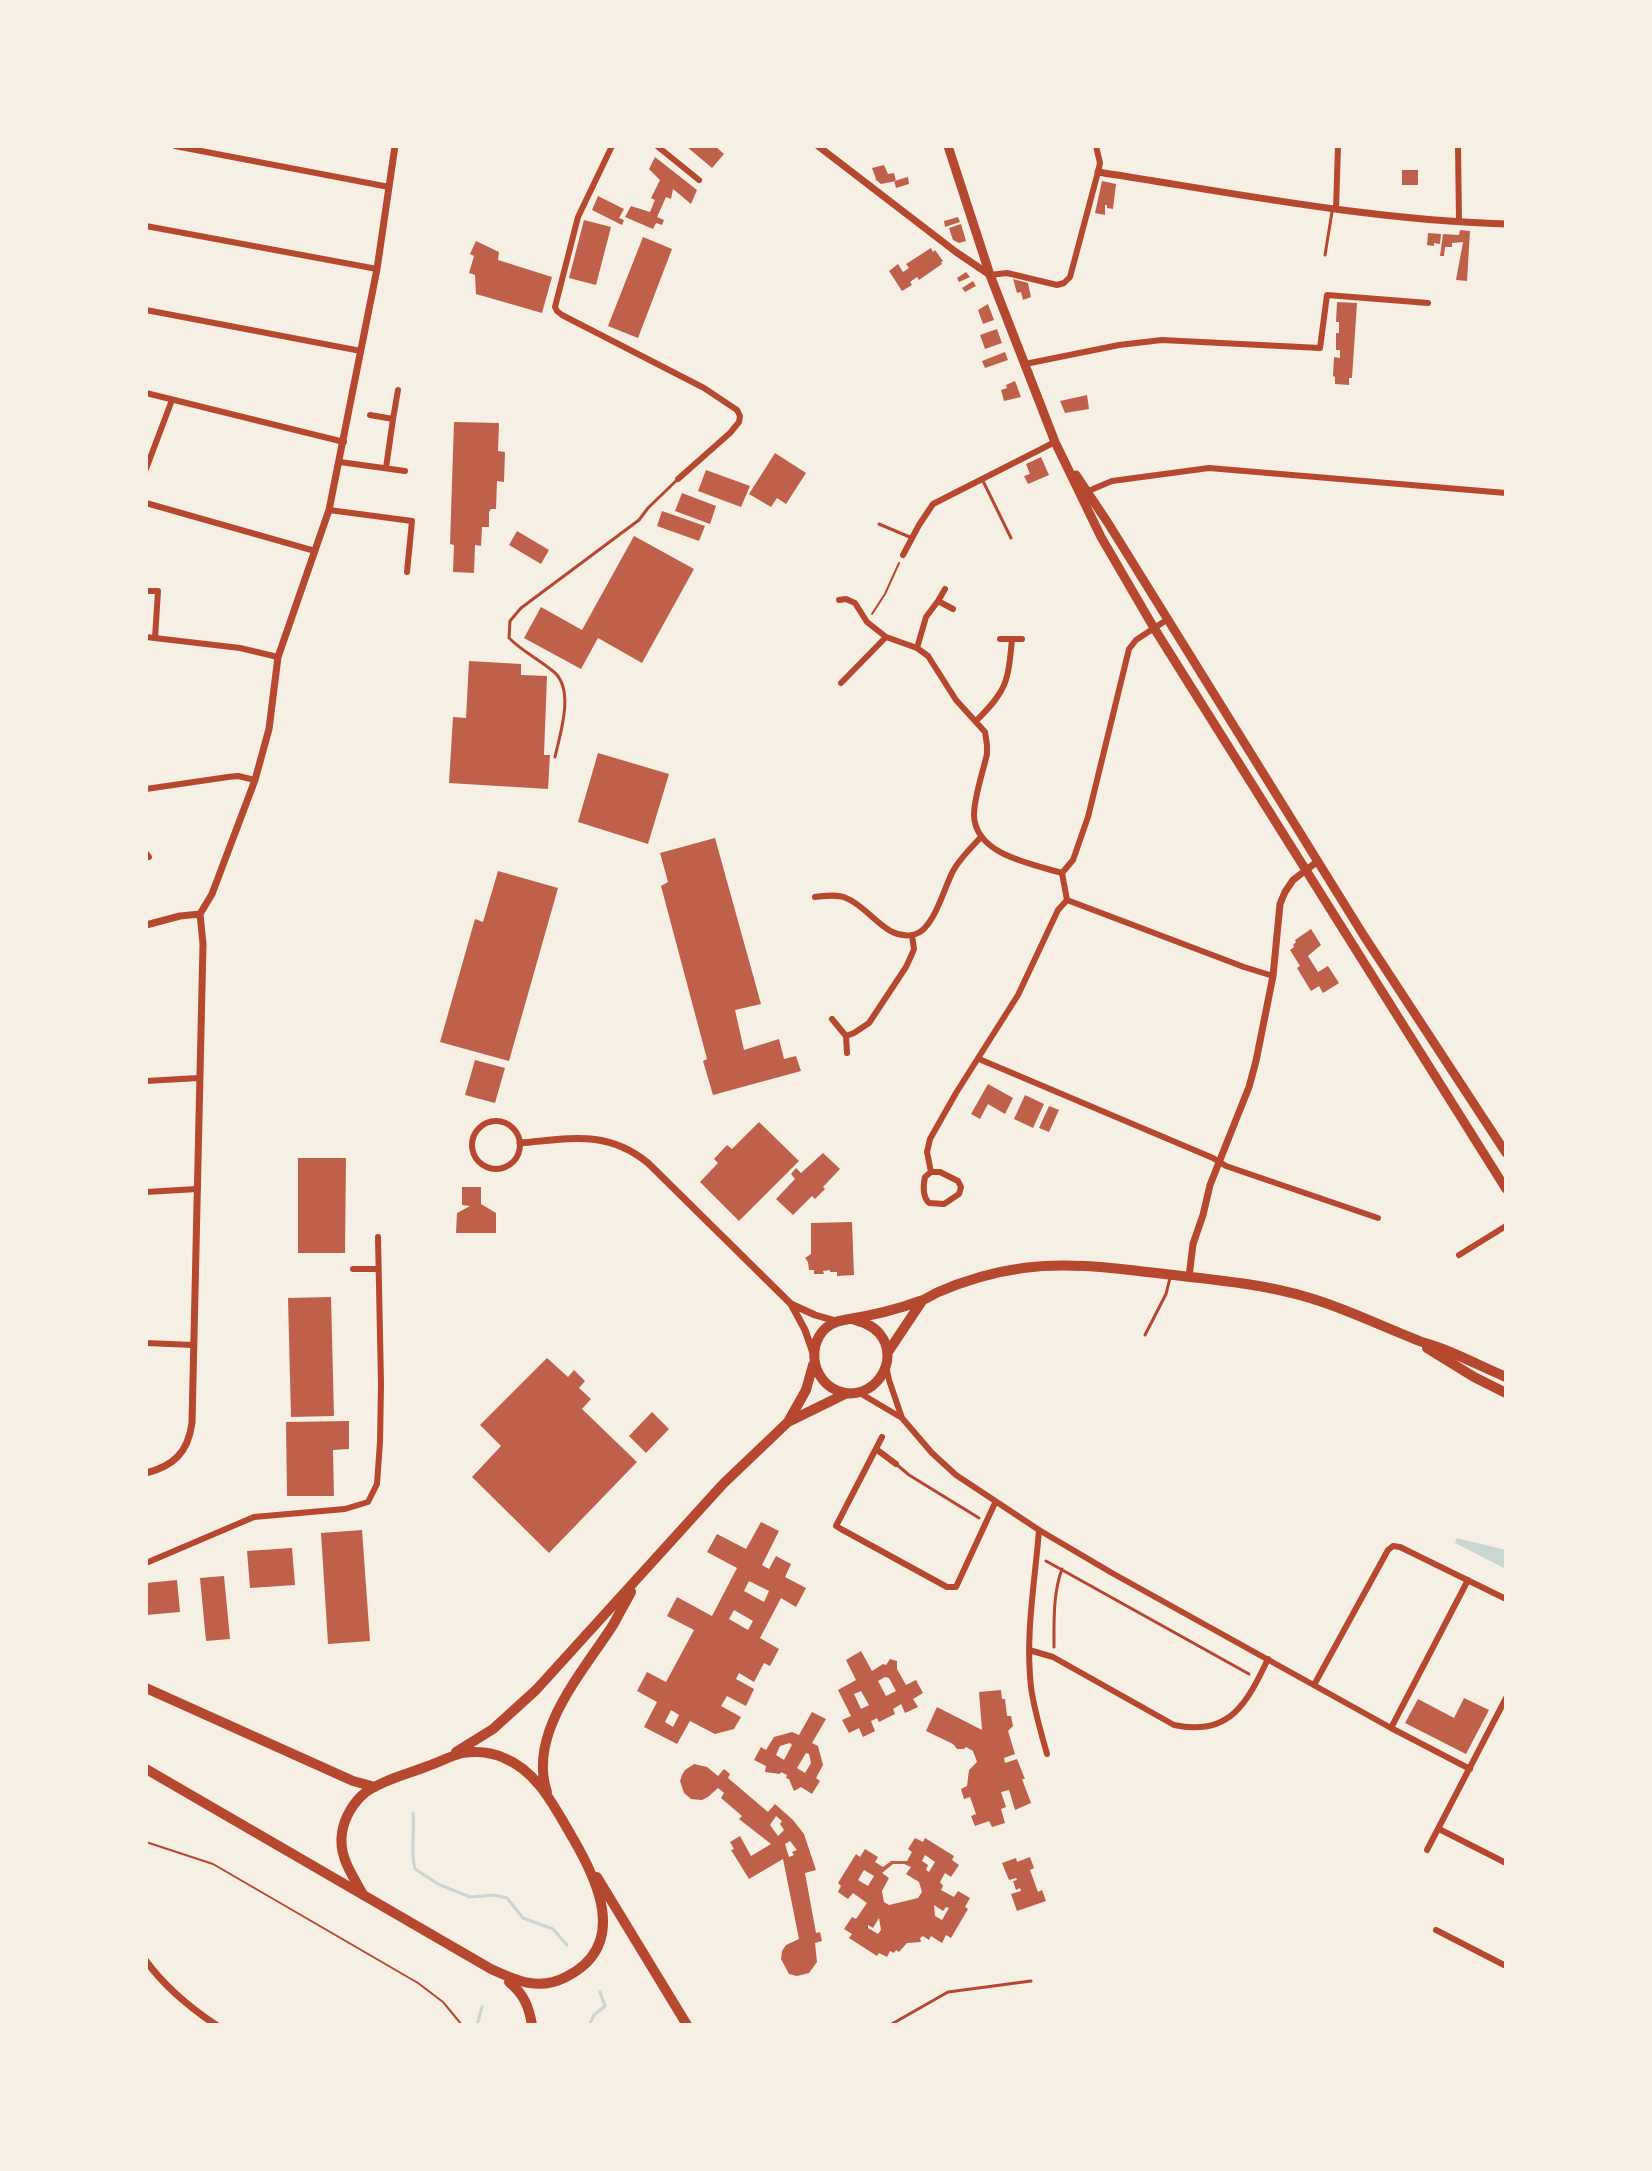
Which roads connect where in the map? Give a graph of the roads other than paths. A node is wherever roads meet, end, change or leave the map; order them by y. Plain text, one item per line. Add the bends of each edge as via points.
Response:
1 (175, 146) edge
2 (395, 146) edge
3 (612, 146) edge
4 (657, 146) edge
5 (818, 146) edge
6 (948, 146) edge
7 (1096, 146) edge
8 (1338, 146) edge
9 (1458, 146) edge
10 (1098, 172) junction
11 (699, 180) dead end
12 (389, 187) junction
13 (1334, 208) junction
14 (1459, 222) junction
15 (1506, 224) edge
16 (146, 226) edge
17 (1325, 255) dead end
18 (377, 269) junction
19 (990, 275) junction
20 (1428, 303) dead end
21 (146, 310) edge
22 (361, 351) junction
23 (1025, 364) junction
24 (398, 390) dead end
25 (146, 393) edge
26 (172, 400) junction
27 (370, 415) dead end
28 (393, 419) junction
29 (344, 442) junction
30 (1055, 442) junction
31 (340, 462) junction
32 (386, 468) junction
33 (146, 469) edge
34 (405, 471) dead end
35 (678, 479) joint
36 (982, 479) junction
37 (1084, 492) junction
38 (1506, 493) edge
39 (146, 503) edge
40 (329, 510) junction
41 (879, 524) dead end
42 (912, 538) junction
43 (1011, 538) dead end
44 (315, 551) junction
45 (903, 555) road end
46 (407, 572) dead end
47 (945, 589) dead end
48 (146, 591) edge
49 (839, 600) dead end
50 (938, 601) junction
51 (953, 609) dead end
52 (1168, 619) junction
53 (1154, 628) junction
54 (146, 637) edge
55 (886, 637) junction
56 (155, 638) junction
57 (1000, 639) dead end
58 (1012, 639) junction
59 (1022, 639) dead end
60 (917, 648) junction
61 (278, 657) junction
62 (841, 683) dead end
63 (976, 721) junction
64 (555, 757) dead end
65 (255, 780) junction
66 (146, 789) edge
67 (981, 837) junction
68 (1318, 861) junction
69 (1305, 871) junction
70 (1062, 873) junction
71 (815, 897) dead end
72 (1067, 900) junction
73 (200, 914) junction
74 (146, 925) edge
75 (912, 935) junction
76 (1273, 976) junction
77 (832, 1019) dead end
78 (846, 1036) junction
79 (847, 1053) dead end
80 (979, 1059) junction
81 (199, 1078) junction
82 (146, 1081) edge
83 (520, 1143) junction
84 (1506, 1153) edge
85 (1219, 1161) junction
86 (931, 1172) junction
87 (197, 1189) junction
88 (1506, 1189) edge
89 (146, 1192) edge
90 (1378, 1218) dead end
91 (1506, 1226) edge
92 (378, 1237) dead end
93 (1459, 1255) dead end
94 (353, 1269) dead end
95 (378, 1269) junction
96 (1171, 1275) junction
97 (1189, 1277) junction
98 (922, 1301) junction
99 (791, 1304) junction
100 (852, 1319) junction
101 (836, 1321) junction
102 (1145, 1335) dead end
103 (1419, 1341) junction
104 (146, 1343) edge
105 (193, 1345) junction
106 (888, 1352) junction
107 (813, 1358) junction
108 (886, 1366) junction
109 (1506, 1377) edge
110 (852, 1392) junction
111 (1506, 1393) edge
112 (902, 1418) junction
113 (788, 1422) junction
114 (882, 1437) dead end
115 (876, 1449) junction
116 (896, 1464) joint
117 (146, 1473) edge
118 (995, 1503) junction
119 (979, 1518) dead end
120 (1039, 1530) junction
121 (1046, 1561) dead end
122 (146, 1563) edge
123 (1062, 1569) junction
124 (644, 1570) junction
125 (1468, 1580) junction
126 (1506, 1599) edge
127 (1054, 1647) dead end
128 (1029, 1650) junction
129 (1268, 1659) junction
130 (1249, 1674) dead end
131 (1314, 1685) junction
132 (146, 1688) edge
133 (1506, 1698) edge
134 (1391, 1728) junction
135 (1047, 1754) dead end
136 (433, 1764) junction
137 (146, 1769) edge
138 (1470, 1769) junction
139 (375, 1787) junction
140 (552, 1803) junction
141 (1439, 1829) junction
142 (1427, 1850) dead end
143 (587, 1862) junction
144 (1506, 1863) edge
145 (363, 1895) junction
146 (1436, 1930) dead end
147 (146, 1961) edge
148 (1506, 1966) edge
149 (491, 1969) junction
150 (1031, 1981) dead end
151 (216, 2025) edge
152 (532, 2025) edge
153 (687, 2025) edge
154 (890, 2025) edge

1 - 12 street
2 - 12 street
3 - 35 street via 578,217 555,307 737,410 740,419 730,433
4 - 11 street
5 - 19 street
6 - 19 main road
7 - 10 street
8 - 13 street
9 - 14 street
10 - 13 street
10 - 19 street via 1067,280 1057,285 1007,273
12 - 18 street
13 - 14 street
13 - 17 lane
14 - 15 street
16 - 18 street
18 - 22 street
19 - 23 main road
20 - 23 street via 1327,295 1320,348 1162,340
21 - 22 street
22 - 29 street
23 - 30 main road
24 - 28 street
25 - 26 street
26 - 29 street
26 - 33 street
27 - 28 street
28 - 32 street
29 - 31 street
30 - 36 street
30 - 37 main road
31 - 32 street
31 - 40 street
32 - 34 street
35 - 64 lane via 639,520 528,601 510,621 509,638 563,683 564,711
36 - 42 street via 933,504
36 - 43 lane
37 - 38 street via 1112,481 1209,468
37 - 52 main road
37 - 53 main road via 1101,537
39 - 44 street
40 - 44 street
40 - 46 street via 412,521
41 - 42 lane
42 - 45 street
44 - 61 street
47 - 50 street
48 - 56 street via 158,591
49 - 55 street via 855,603
50 - 51 street
50 - 60 street via 926,617
52 - 53 street
52 - 68 main road
53 - 69 main road
53 - 70 street via 1129,649 1088,817 1073,860
54 - 56 street
55 - 60 street
55 - 62 street
56 - 61 street
57 - 58 street
58 - 59 street
58 - 63 street via 1005,685
60 - 63 street
61 - 65 street
63 - 67 street via 987,745 974,813
65 - 66 street via 238,776
65 - 73 street
67 - 70 street via 998,851
67 - 75 street via 954,869 926,929
68 - 69 street
68 - 84 main road
69 - 76 street via 1293,880 1280,904
69 - 88 main road
70 - 72 street
71 - 75 street via 846,897 891,932
72 - 76 street
72 - 80 street
73 - 74 street
73 - 81 street
75 - 78 street via 914,949 906,967 874,1016
76 - 85 street via 1249,1087
77 - 78 street
78 - 79 street
80 - 85 street
80 - 86 street via 930,1139
81 - 82 street
81 - 87 street
83 - 83 street via 512,1162 495,1169 479,1163 472,1148 479,1128 495,1121 513,1128
83 - 99 street via 589,1138 630,1150
85 - 90 street
85 - 97 street via 1193,1244
86 - 86 street via 956,1179 959,1194 944,1204 929,1203 923,1185
87 - 89 street
87 - 105 street
91 - 93 street
92 - 95 street
94 - 95 street
95 - 122 street via 379,1474 368,1502 254,1517
96 - 97 highway
96 - 98 highway via 1044,1265 979,1278
96 - 102 lane
97 - 103 highway via 1309,1297
98 - 100 highway
98 - 106 highway
99 - 101 street
99 - 107 street
100 - 101 highway
100 - 106 highway via 879,1333
101 - 107 highway via 823,1331
103 - 109 highway
103 - 111 highway
104 - 105 street
105 - 117 street via 188,1443 173,1461
106 - 108 highway
107 - 110 highway via 824,1382
107 - 113 highway via 806,1390
108 - 110 highway via 873,1386
108 - 112 street
110 - 112 street
110 - 113 highway
112 - 118 street via 956,1475
113 - 124 highway
114 - 115 street
115 - 116 street
115 - 118 street via 836,1526 947,1587 958,1586
116 - 119 lane
118 - 120 street
120 - 128 street
120 - 129 street
121 - 123 lane
123 - 127 lane
123 - 130 lane
124 - 136 highway via 518,1707 493,1729
124 - 140 highway via 552,1724 542,1761
125 - 126 street
125 - 131 street via 1393,1546
125 - 134 street
128 - 129 street via 1053,1657 1174,1725 1197,1728 1220,1723 1240,1709
128 - 135 street via 1034,1704
129 - 131 street
131 - 134 street
132 - 139 highway
133 - 138 street
134 - 138 street
136 - 139 highway
136 - 140 highway via 460,1754 493,1753 528,1774
137 - 145 highway
138 - 141 street
139 - 145 highway via 355,1803 341,1835 343,1857
140 - 143 highway
141 - 142 street
141 - 144 street
143 - 149 highway via 603,1918 596,1948 583,1966 542,1985 521,1983
143 - 153 highway
145 - 149 highway
146 - 148 street
147 - 151 street via 176,1995
149 - 152 highway via 523,1995
150 - 154 lane via 948,1992

